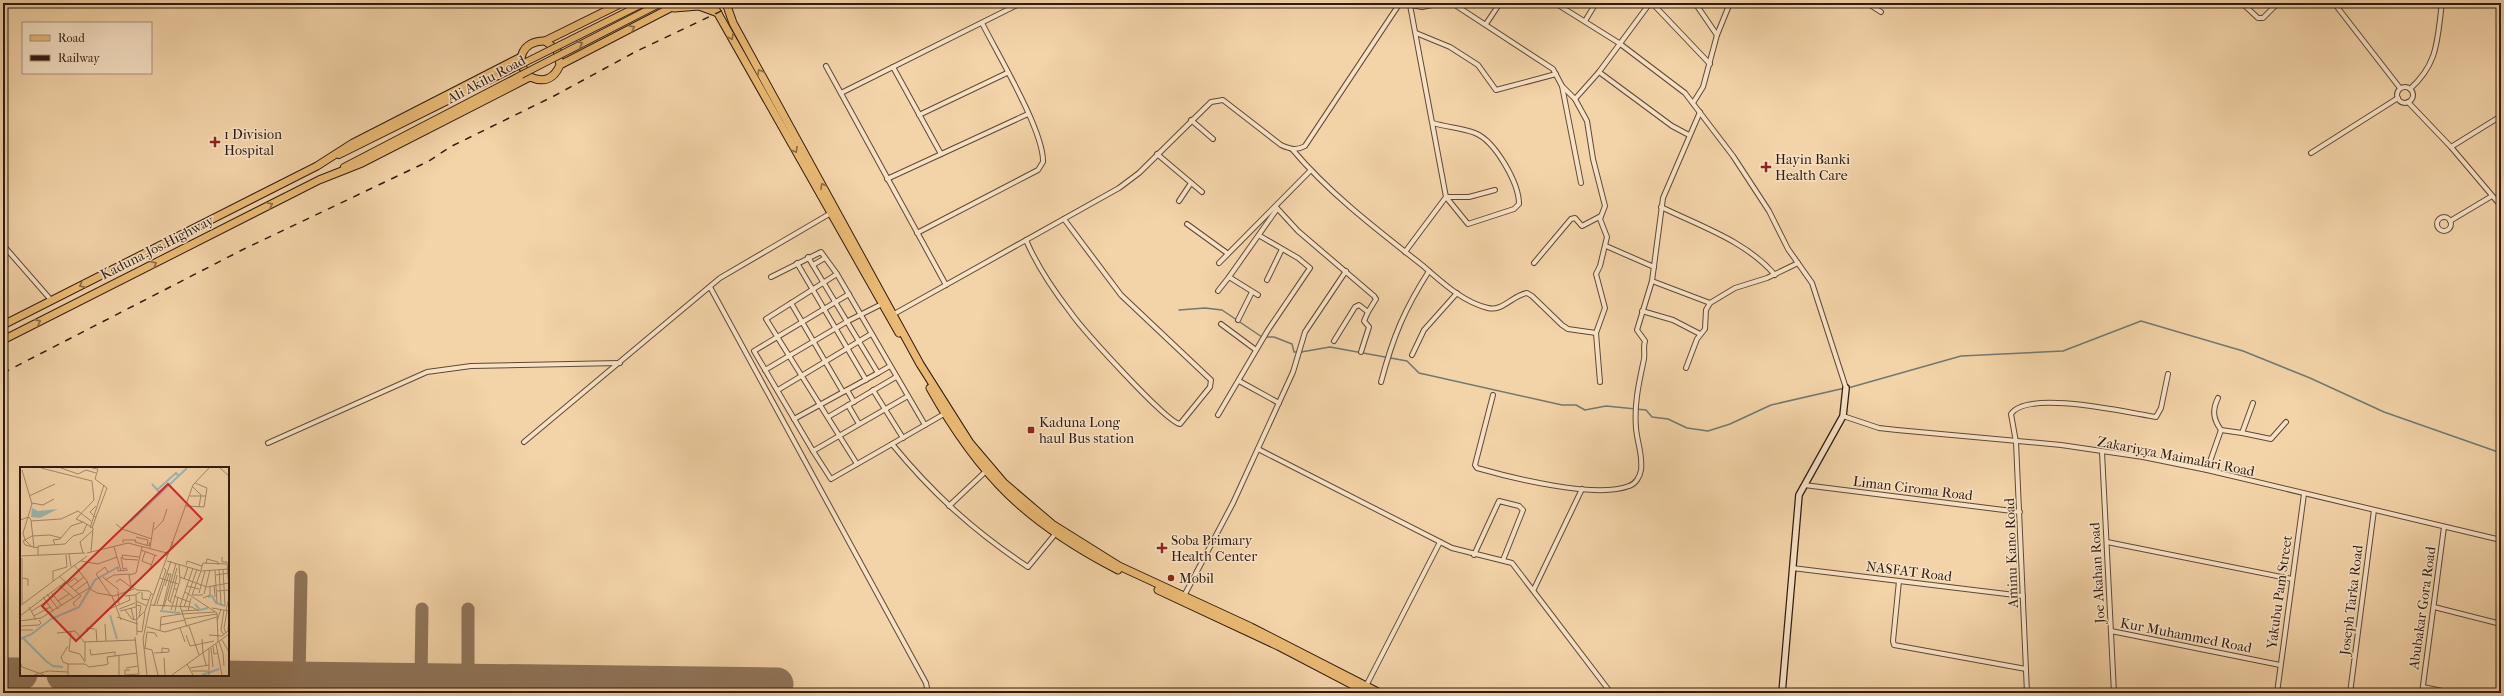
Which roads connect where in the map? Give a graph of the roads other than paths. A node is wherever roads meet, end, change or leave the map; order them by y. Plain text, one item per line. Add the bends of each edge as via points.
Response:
1 (622, 3) edge
2 (644, 3) edge
3 (661, 3) edge
4 (680, 3) edge
5 (712, 3) edge
6 (1021, 3) edge
7 (1400, 3) edge
8 (1442, 3) edge
9 (1452, 3) edge
10 (1500, 3) edge
11 (1555, 3) edge
12 (1596, 3) edge
13 (1651, 3) edge
14 (1695, 3) edge
15 (1730, 3) edge
16 (1867, 3) edge
17 (2242, 3) edge
18 (2278, 3) edge
19 (2334, 3) edge
20 (2442, 3) edge
21 (726, 4) edge
22 (1410, 5) junction
23 (669, 9) junction
24 (1881, 12) dead end
25 (718, 13) junction
26 (1585, 21) junction
27 (982, 23) junction
28 (1486, 24) junction
29 (1416, 33) junction
30 (1717, 35) junction
31 (545, 41) junction
32 (1619, 44) junction
33 (521, 57) junction
34 (1710, 64) junction
35 (560, 65) junction
36 (826, 66) dead end
37 (893, 67) junction
38 (1599, 72) junction
39 (1007, 73) junction
40 (1556, 74) junction
41 (530, 77) junction
42 (1562, 86) junction
43 (2400, 88) junction
44 (2410, 89) junction
45 (841, 93) junction
46 (2398, 98) junction
47 (1575, 99) junction
48 (2408, 102) junction
49 (1693, 103) junction
50 (1700, 112) junction
51 (1028, 114) junction
52 (919, 115) junction
53 (2501, 116) edge
54 (1191, 120) junction
55 (1433, 124) junction
56 (1689, 135) junction
57 (1214, 139) dead end
58 (2451, 147) junction
59 (1292, 149) junction
60 (2311, 153) dead end
61 (941, 154) junction
62 (1157, 154) junction
63 (314, 168) junction
64 (1310, 170) junction
65 (321, 179) junction
66 (887, 179) junction
67 (1191, 183) junction
68 (1581, 183) dead end
69 (1495, 190) dead end
70 (1202, 192) dead end
71 (2492, 196) junction
72 (1446, 197) junction
73 (1179, 201) dead end
74 (2501, 206) edge
75 (1661, 207) junction
76 (1276, 208) junction
77 (831, 213) junction
78 (1601, 216) junction
79 (1064, 219) junction
80 (2450, 221) dead end
81 (1186, 224) dead end
82 (917, 233) junction
83 (1260, 236) junction
84 (1026, 240) junction
85 (3, 245) edge
86 (1606, 246) junction
87 (1282, 249) junction
88 (1405, 252) junction
89 (1227, 253) junction
90 (808, 257) junction
91 (826, 258) junction
92 (797, 263) junction
93 (1219, 263) dead end
94 (1534, 263) dead end
95 (1798, 263) junction
96 (813, 265) junction
97 (1654, 267) junction
98 (1346, 271) junction
99 (1429, 271) junction
100 (837, 274) junction
101 (1775, 275) junction
102 (771, 277) dead end
103 (1229, 277) junction
104 (1267, 280) dead end
105 (1652, 281) junction
106 (824, 282) junction
107 (946, 285) junction
108 (710, 287) junction
109 (813, 289) junction
110 (1218, 291) dead end
111 (1252, 292) junction
112 (1457, 293) junction
113 (849, 294) junction
114 (1258, 295) dead end
115 (51, 300) junction
116 (837, 302) junction
117 (791, 303) junction
118 (1710, 303) junction
119 (882, 304) junction
120 (825, 309) junction
121 (1642, 311) junction
122 (1368, 312) junction
123 (894, 314) junction
124 (860, 315) junction
125 (1238, 320) dead end
126 (848, 321) junction
127 (802, 322) junction
128 (3, 324) edge
129 (1221, 324) dead end
130 (836, 328) junction
131 (1596, 333) junction
132 (871, 334) junction
133 (1700, 334) junction
134 (777, 337) junction
135 (3, 340) edge
136 (859, 341) junction
137 (1334, 341) dead end
138 (813, 342) junction
139 (847, 348) junction
140 (1256, 350) junction
141 (1361, 352) dead end
142 (1412, 355) dead end
143 (789, 356) junction
144 (825, 361) junction
145 (620, 363) junction
146 (890, 366) junction
147 (1686, 368) dead end
148 (765, 370) junction
149 (878, 373) junction
150 (2168, 374) dead end
151 (801, 376) junction
152 (896, 377) junction
153 (866, 380) junction
154 (1239, 381) junction
155 (1381, 382) dead end
156 (1600, 382) dead end
157 (778, 390) junction
158 (873, 390) junction
159 (1847, 390) joint
160 (845, 391) junction
161 (1493, 395) dead end
162 (908, 396) junction
163 (2218, 398) dead end
164 (854, 402) junction
165 (1279, 403) junction
166 (2253, 403) dead end
167 (820, 405) junction
168 (848, 405) junction
169 (885, 409) junction
170 (944, 414) junction
171 (1218, 415) dead end
172 (1843, 416) junction
173 (828, 417) junction
174 (794, 419) junction
175 (2286, 422) dead end
176 (859, 424) junction
177 (925, 425) junction
178 (2221, 430) junction
179 (2242, 433) junction
180 (840, 436) junction
181 (903, 438) junction
182 (524, 442) dead end
183 (2016, 442) junction
184 (268, 443) dead end
185 (892, 444) junction
186 (1258, 449) junction
187 (813, 451) junction
188 (2102, 452) junction
189 (857, 464) junction
190 (2207, 470) junction
191 (985, 472) junction
192 (1804, 485) junction
193 (1582, 489) junction
194 (2304, 494) junction
195 (949, 506) junction
196 (2374, 510) junction
197 (2020, 512) junction
198 (2444, 526) junction
199 (1056, 533) junction
200 (2501, 540) edge
201 (1440, 542) junction
202 (2107, 542) junction
203 (1474, 555) junction
204 (1503, 560) junction
205 (1792, 568) junction
206 (2292, 579) junction
207 (1899, 581) junction
208 (1534, 589) junction
209 (1184, 596) junction
210 (2023, 596) junction
211 (2434, 607) junction
212 (2501, 624) edge
213 (2111, 631) junction
214 (2280, 665) junction
215 (2026, 669) junction
216 (2423, 687) junction
217 (1367, 689) edge
218 (928, 693) edge
219 (1380, 693) edge
220 (1611, 693) edge
221 (1782, 693) edge
222 (2027, 693) edge
223 (2114, 693) edge
224 (2277, 693) edge
225 (2350, 693) edge
226 (2422, 693) edge
227 (2452, 693) edge

1 - 31 highway
2 - 63 main road, Ali Akilu Road, bridge
65 -> 3 main road, Ali Akilu Road, bridge
4 - 23 highway
5 - 25 highway
6 - 27 street
7 - 22 street
7 - 59 street via 1305,146
8 - 22 street via 1422,7
9 - 28 street
10 - 28 street
11 - 26 street
12 - 26 street
13 - 32 street
13 - 34 street
14 - 30 street
15 - 30 street
16 - 24 street
17 - 18 street via 2258,18 2263,18
19 - 43 street
20 - 44 street via 2437,45 2431,66 2422,80
123 -> 21 highway via 733,23
22 - 29 street
23 - 25 highway via 699,6
35 -> 23 highway
25 -> 77 highway
26 - 32 street
27 - 37 street
27 - 39 street
28 - 40 street via 1546,64
29 - 40 street via 1450,47 1478,64 1496,90
29 - 55 street
30 - 34 street
31 - 33 highway via 530,43
31 - 35 highway via 558,50
32 - 38 street
32 - 49 street via 1675,85
33 - 41 highway via 521,65
33 - 63 highway, Kaduna-Jos Highway via 353,143
34 - 49 street via 1703,87
35 - 41 highway via 552,78 544,80
36 - 45 street
37 - 45 street
37 - 52 street
38 - 47 street
38 - 56 street via 1672,126
39 - 51 street
39 - 52 street
40 - 42 street
41 - 65 highway, Kaduna-Jos Highway via 362,163
42 - 47 street
42 - 68 street
43 - 44 street
43 - 46 street
44 - 48 street via 2412,98
45 - 66 street
46 - 48 street
46 - 60 street
47 - 78 street via 1587,120 1593,159 1605,206
48 - 58 street
49 - 50 street
50 - 56 street
50 - 95 street via 1750,182
51 - 61 street
51 - 82 street via 1043,155 1043,162 1038,170
52 - 61 street
53 - 58 street
54 - 57 street
54 - 59 street via 1211,102 1223,100 1281,145
54 - 62 street
55 - 72 street
55 - 72 street via 1475,133 1488,143 1518,189 1519,204 1514,209 1468,224
56 - 75 street
58 - 71 street
59 - 64 street
61 - 66 street
62 - 67 street
62 - 79 street via 1119,188
63 - 65 highway
63 -> 115 highway, Kaduna-Jos Highway
64 - 76 street
64 - 88 street
135 -> 65 highway, Kaduna-Jos Highway
66 - 82 street
67 - 70 street
67 - 73 street
69 - 72 street via 1469,198
71 - 74 street
71 - 80 street
72 - 88 street
75 - 97 street via 1662,218
75 - 101 street via 1746,249 1763,261
76 - 83 street
76 - 89 street
76 - 98 street
77 - 108 street via 720,278
77 - 119 highway
78 - 86 street via 1607,237
78 - 94 street via 1582,226 1575,218 1571,219
79 - 84 street
79 - 84 street via 1121,295 1211,380 1210,387 1182,422 1175,422 1166,415 1085,330 1042,271
81 - 89 street
82 - 107 street
83 - 87 street
83 - 103 street
84 - 107 street
85 - 115 street
86 - 97 street
86 - 131 street via 1596,274 1605,308
87 - 104 street
87 - 140 street via 1310,268
88 - 99 street
89 - 93 street
90 - 91 street via 820,251
90 - 92 street
90 - 96 street
91 - 96 street
91 - 100 street
92 - 102 street
92 - 109 street
95 - 101 street
95 - 159 street via 1812,283
96 - 106 street
97 - 105 street
98 - 122 street via 1376,299
98 - 165 street via 1310,322
99 - 112 street
99 - 155 street via 1404,313
100 - 106 street
100 - 113 street
101 - 118 street via 1735,288
103 - 110 street
103 - 111 street
105 - 118 street
105 - 121 street
106 - 109 street
106 - 116 street
107 - 123 street
108 - 145 street
108 - 218 street via 926,683
109 - 117 street
109 - 120 street
111 - 114 street
111 - 125 street
112 - 131 street via 1488,308 1497,308 1526,293 1568,329
112 - 142 street via 1424,330
113 - 116 street
113 - 124 street
115 - 128 highway, Kaduna-Jos Highway
116 - 120 street
116 - 126 street
117 - 127 street
117 - 134 street via 766,319
118 - 133 street via 1706,310 1704,329
119 - 124 street
119 - 170 highway
120 - 127 street
120 - 130 street
121 - 133 street via 1673,320
121 - 193 street via 1638,330 1645,341 1644,357 1635,404 1636,430 1642,459 1641,472 1636,482 1629,486 1610,490
122 - 137 street via 1357,305
122 - 141 street via 1364,321 1369,327
123 - 209 highway via 920,364 957,424 981,458 1004,483 1071,538 1120,566
124 - 126 street
124 - 132 street
126 - 130 street
126 - 136 street
127 - 134 street
127 - 138 street
129 - 140 street
130 - 138 street
130 - 139 street
131 - 156 street
132 - 136 street
132 - 146 street
133 - 147 street
134 - 143 street
134 - 148 street via 754,351
136 - 139 street
136 - 149 street
138 - 143 street
138 - 144 street
139 - 144 street
139 - 153 street
140 - 154 street
143 - 148 street
143 - 151 street
144 - 151 street
144 - 160 street
145 - 182 street
145 - 184 street via 472,366 427,372
146 - 149 street
146 - 152 street
148 - 157 street
149 - 153 street
150 - 183 street, Aminu Kano Road via 2161,408 2156,417 2038,402 2012,412
151 - 157 street
151 - 167 street
152 - 158 street
152 - 162 street
153 - 160 street
154 - 165 street
154 - 171 street
157 - 174 street
158 - 164 street
158 - 169 street
159 - 172 street
160 - 164 street
160 - 167 street
161 - 193 street via 1475,467 1506,476
162 - 169 street
162 - 177 street
163 - 178 street via 2213,410
164 - 168 street
165 - 186 street
166 - 179 street
167 - 173 street
167 - 174 street
168 - 173 street
168 - 176 street
169 - 176 street
169 - 181 street
170 - 177 street
170 - 191 highway
172 - 183 street, Zakariyya Maimalari Road via 1885,429
172 - 192 street
173 - 180 street
174 - 187 street
175 - 179 street via 2271,439
176 - 180 street
177 - 181 street
178 - 179 street
178 - 190 street
180 - 187 street
180 - 189 street
181 - 185 street
183 - 188 street, Zakariyya Maimalari Road via 2061,445
183 - 197 street, Aminu Kano Road
185 - 189 street
185 - 195 street via 922,480
186 - 201 street
186 - 209 street
187 - 189 street via 830,479
188 - 190 street, Zakariyya Maimalari Road
188 - 202 street, Joe Akahan Road
190 - 194 street, Zakariyya Maimalari Road
191 - 195 street
191 - 199 highway via 1014,500
192 - 197 street, Liman Ciroma Road
192 - 205 street via 1796,513
193 - 208 street
194 - 196 street, Zakariyya Maimalari Road
194 - 206 street, Yakubu Pam Street
195 - 199 street via 987,540 1028,568
196 - 198 street, Zakariyya Maimalari Road
196 - 225 street, Joseph Tarka Road
197 - 210 street, Aminu Kano Road
198 - 200 street, Zakariyya Maimalari Road
198 - 211 street, Abubakar Gora Road
199 - 217 highway via 1120,571
201 - 203 street
201 - 217 street
202 - 206 street
202 - 213 street, Joe Akahan Road
203 - 204 street
203 - 204 street via 1500,501 1519,506 1523,510
204 - 208 street via 1517,566
205 - 207 street, NASFAT Road
205 - 221 street
206 - 214 street, Yakubu Pam Street
207 - 210 street, NASFAT Road
207 - 215 street via 1894,646
208 - 220 street
209 - 217 highway
210 - 215 street, Aminu Kano Road
211 - 212 street
211 - 216 street, Abubakar Gora Road
213 - 214 street, Kur Muhammed Road
213 - 223 street, Joe Akahan Road
214 - 224 street, Yakubu Pam Street
215 - 222 street, Aminu Kano Road
216 - 226 street, Abubakar Gora Road
216 - 227 street
217 - 219 highway

